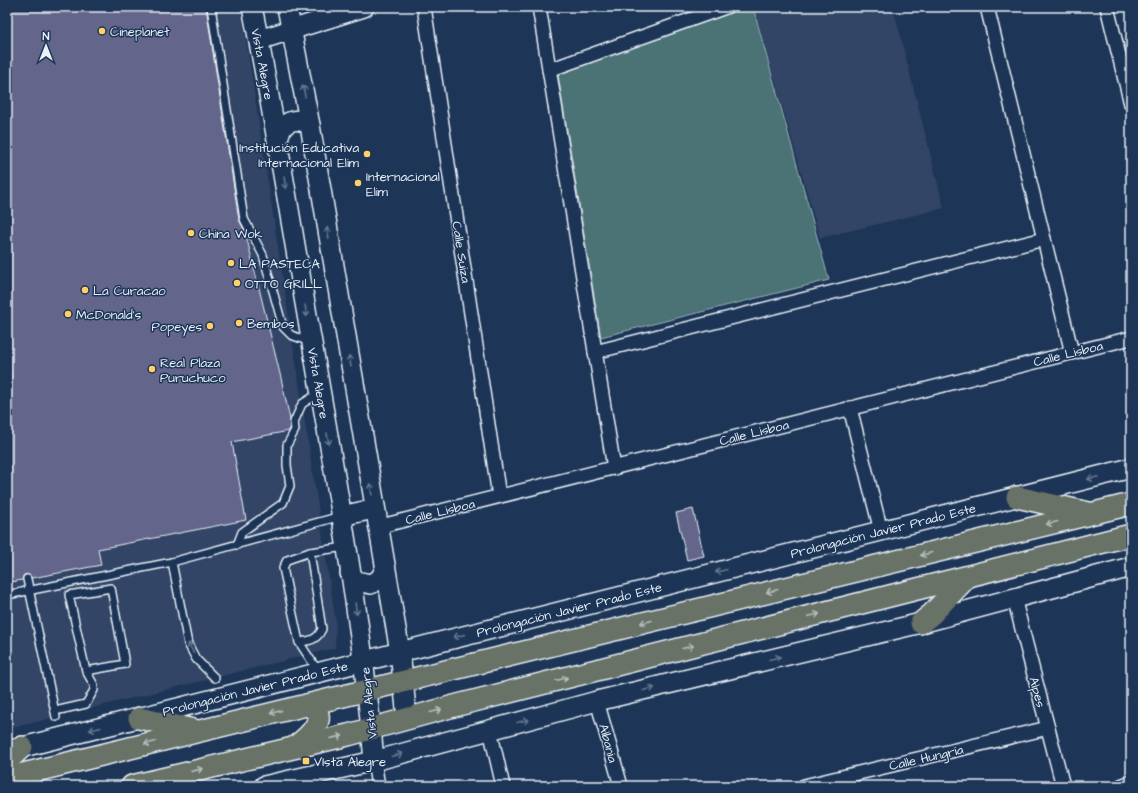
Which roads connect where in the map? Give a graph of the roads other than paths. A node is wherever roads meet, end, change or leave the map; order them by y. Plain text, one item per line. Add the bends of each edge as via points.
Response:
1 (212, 7) edge
2 (252, 7) edge
3 (287, 7) edge
4 (364, 7) edge
5 (424, 7) edge
6 (539, 7) edge
7 (726, 7) edge
8 (987, 7) edge
9 (1107, 7) edge
10 (292, 30) junction
11 (259, 40) junction
12 (549, 70) junction
13 (1131, 104) edge
14 (310, 125) junction
15 (278, 141) junction
16 (1044, 239) junction
17 (1131, 338) edge
18 (312, 343) junction
19 (595, 352) junction
20 (1072, 353) junction
21 (320, 392) junction
22 (850, 408) junction
23 (614, 468) junction
24 (1131, 468) edge
25 (499, 496) junction
26 (1017, 497) junction
27 (1131, 504) edge
28 (374, 509) junction
29 (1094, 513) junction
30 (341, 516) junction
31 (377, 527) junction
32 (881, 531) junction
33 (1131, 536) edge
34 (237, 545) junction
35 (346, 547) junction
36 (310, 552) junction
37 (172, 562) junction
38 (1131, 567) edge
39 (385, 569) junction
40 (350, 573) junction
41 (967, 577) junction
42 (27, 579) dead end
43 (29, 591) junction
44 (7, 595) edge
45 (1014, 598) junction
46 (921, 623) junction
47 (299, 642) junction
48 (400, 652) junction
49 (364, 661) junction
50 (86, 671) junction
51 (319, 672) junction
52 (215, 678) dead end
53 (404, 681) junction
54 (368, 690) junction
55 (597, 701) junction
56 (307, 705) junction
57 (139, 718) junction
58 (407, 718) junction
59 (371, 728) junction
60 (1048, 728) junction
61 (490, 730) junction
62 (198, 731) junction
63 (294, 747) junction
64 (12, 753) edge
65 (374, 761) junction
66 (7, 778) edge
67 (1131, 782) edge
68 (132, 786) edge
69 (264, 786) edge
70 (378, 786) edge
71 (503, 786) edge
72 (621, 786) edge
73 (804, 786) edge
74 (1063, 786) edge
75 (1121, 786) edge

1 - 18 lane via 244,219 263,255 283,327 291,334
2 - 11 street, Vista Alegre
3 - 10 street
4 - 10 street
5 - 25 street, Calle Suiza
6 - 12 street
7 - 12 street
8 - 16 street
9 - 13 street
10 - 11 street
14 -> 10 street
11 - 15 street, Vista Alegre
12 - 19 street
14 - 15 street via 300,120 289,122 282,126
28 -> 14 street
15 -> 18 street, Vista Alegre
16 - 19 street
16 - 20 street
17 - 20 street, Calle Lisboa
18 - 21 street, Vista Alegre
19 - 23 street
20 - 22 street, Calle Lisboa
21 -> 30 street, Vista Alegre
21 - 34 lane via 302,404 294,422 295,430 287,446 290,486 283,503 242,532
22 - 23 street, Calle Lisboa
22 - 32 street
23 - 25 street, Calle Lisboa
24 -> 26 street, Prolongación Javier Prado Este
25 - 31 street, Calle Lisboa
26 - 29 main road
26 - 32 street, Prolongación Javier Prado Este
27 - 29 main road
28 - 30 street
28 - 31 street
29 -> 53 main road
30 - 34 lane
30 - 35 street, Vista Alegre
31 - 39 street
32 -> 48 street, Prolongación Javier Prado Este
33 - 41 main road
34 - 37 lane
35 - 36 lane
35 - 40 street, Vista Alegre
36 - 47 lane via 322,629 319,636 311,641
36 - 47 lane via 287,560 283,568
37 - 43 lane
52 -> 37 lane via 196,659 188,644
38 - 45 street
39 - 40 street via 380,579 371,584 361,583
39 - 48 street
40 -> 49 street, Vista Alegre
41 - 46 main road
58 -> 41 main road
42 - 43 lane
43 - 44 lane
43 - 50 lane via 55,714 86,704 94,690
45 - 46 street
45 - 60 street, Alpes
55 -> 46 street
47 - 51 lane
48 - 49 street, Prolongación Javier Prado Este
48 - 53 street
49 - 51 street, Prolongación Javier Prado Este
49 - 54 street, Vista Alegre
50 - 50 lane via 125,664 111,588 69,595
51 - 57 street, Prolongación Javier Prado Este
53 - 54 main road
53 - 58 street
54 - 56 main road
54 - 59 street, Vista Alegre
61 -> 55 street
55 - 72 street, Albania
56 -> 62 main road
56 - 63 main road via 317,714 317,725 308,737
57 - 62 main road
57 -> 64 street, Prolongación Javier Prado Este
58 - 59 main road
63 -> 59 main road
59 - 65 street, Vista Alegre
60 - 73 street, Calle Hungría
60 - 74 street, Alpes
65 -> 61 street
61 - 71 street
62 -> 66 main road
68 -> 63 main road
65 - 69 street
65 - 70 street
67 - 75 street

